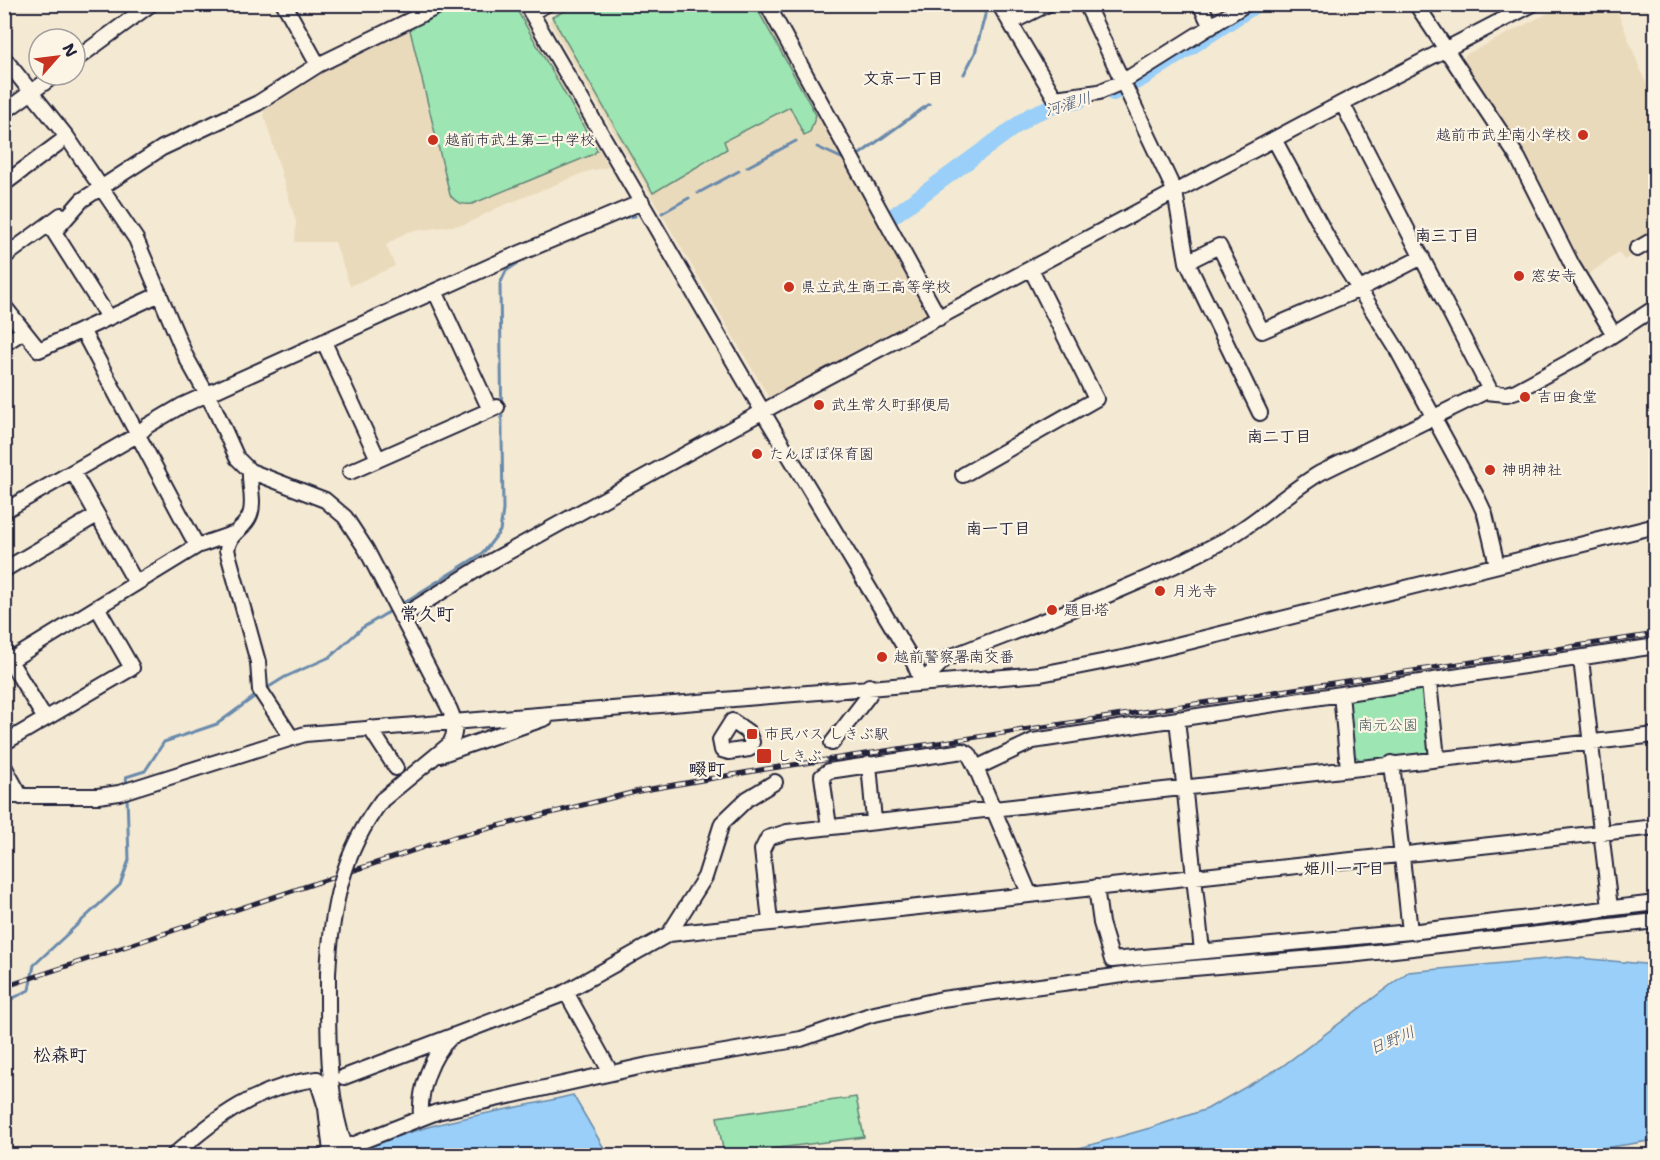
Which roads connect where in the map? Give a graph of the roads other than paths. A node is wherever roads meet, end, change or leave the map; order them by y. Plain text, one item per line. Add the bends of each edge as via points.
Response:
1 (151, 4) edge
2 (284, 4) edge
3 (443, 4) edge
4 (547, 4) edge
5 (767, 4) edge
6 (999, 4) edge
7 (1048, 4) edge
8 (1086, 4) edge
9 (1200, 4) edge
10 (1246, 4) edge
11 (1416, 4) edge
12 (1533, 4) edge
13 (529, 9) edge
14 (1011, 23) junction
15 (1211, 27) junction
16 (1445, 49) junction
17 (87, 51) edge
18 (4, 58) edge
19 (318, 65) junction
20 (1122, 82) junction
21 (39, 87) edge
22 (32, 92) junction
23 (1342, 103) junction
24 (4, 112) edge
25 (67, 137) junction
26 (1274, 139) junction
27 (4, 184) edge
28 (101, 187) junction
29 (1175, 192) junction
30 (642, 202) junction
31 (75, 206) junction
32 (1656, 238) edge
33 (1637, 249) dead end
34 (4, 257) edge
35 (1422, 257) junction
36 (1187, 262) junction
37 (1031, 269) junction
38 (1360, 289) junction
39 (435, 291) junction
40 (160, 294) junction
41 (4, 306) edge
42 (1656, 307) edge
43 (108, 317) junction
44 (939, 318) junction
45 (82, 330) junction
46 (24, 331) junction
47 (1613, 333) junction
48 (324, 342) junction
49 (4, 344) edge
50 (1491, 392) junction
51 (207, 395) junction
52 (763, 412) junction
53 (1260, 413) dead end
54 (1433, 416) junction
55 (139, 434) junction
56 (378, 459) junction
57 (250, 471) junction
58 (73, 472) junction
59 (350, 472) dead end
60 (963, 475) dead end
61 (4, 511) edge
62 (97, 515) junction
63 (1656, 526) edge
64 (232, 534) junction
65 (197, 546) junction
66 (1497, 565) junction
67 (4, 570) edge
68 (136, 583) junction
69 (97, 607) junction
70 (398, 610) junction
71 (1656, 646) edge
72 (8, 655) edge
73 (1581, 659) junction
74 (922, 682) junction
75 (1430, 683) junction
76 (869, 686) junction
77 (1341, 694) junction
78 (729, 699) junction
79 (555, 712) junction
80 (45, 719) junction
81 (1177, 719) junction
82 (732, 721) dead end
83 (454, 722) junction
84 (370, 728) junction
85 (1656, 735) edge
86 (291, 736) junction
87 (832, 742) dead end
88 (1591, 742) junction
89 (4, 743) edge
90 (437, 755) junction
91 (1437, 758) junction
92 (1392, 763) junction
93 (869, 764) junction
94 (4, 766) edge
95 (396, 768) dead end
96 (976, 768) junction
97 (1348, 768) junction
98 (775, 782) dead end
99 (1184, 786) junction
100 (4, 796) edge
101 (21, 797) junction
102 (992, 808) junction
103 (874, 821) junction
104 (828, 827) junction
105 (1656, 827) edge
106 (1602, 833) junction
107 (1401, 855) junction
108 (1194, 877) junction
109 (1096, 887) junction
110 (1029, 893) junction
111 (1656, 903) edge
112 (1610, 908) junction
113 (770, 921) junction
114 (1656, 921) edge
115 (1410, 932) junction
116 (669, 934) junction
117 (1203, 951) junction
118 (566, 992) junction
119 (455, 1034) junction
120 (611, 1073) junction
121 (344, 1077) dead end
122 (421, 1116) junction
123 (347, 1151) edge
124 (327, 1154) edge
125 (173, 1155) edge

1 - 17 street
2 - 19 street
3 - 19 street
4 - 13 street
5 - 44 street
6 - 14 street
7 - 14 street
8 - 20 street
9 - 15 street
10 - 15 street
11 - 16 street
12 - 16 street
13 - 30 street
14 - 20 street via 1055,98 1099,92
15 - 20 street
16 - 23 street
16 - 47 street via 1527,174 1572,265
18 - 22 street
19 - 28 street via 258,103 162,148
20 - 29 street
21 - 22 street
22 - 24 street
22 - 25 street
23 - 26 street
23 - 35 street
25 - 27 street
25 - 28 street
26 - 29 street
26 - 38 street via 1322,229
28 - 31 street
28 - 40 street via 136,239
29 - 36 street
29 - 37 street
30 - 39 street
30 - 52 street
31 - 34 street
31 - 43 street via 54,232
32 - 33 street
35 - 38 street
35 - 50 street
36 - 38 street via 1219,246 1262,331
36 - 53 street
37 - 44 street
37 - 60 street via 1096,399
38 - 54 street
39 - 48 street
39 - 56 street via 493,409
40 - 43 street
40 - 51 street via 186,357
41 - 46 street
42 - 47 street
43 - 45 street
44 - 52 street
45 - 46 street via 39,350
45 - 55 street
46 - 49 street
47 - 50 street via 1516,391
48 - 51 street
48 - 56 street
50 - 54 street
51 - 55 street via 181,406
51 - 57 street via 237,458
52 - 70 street
52 - 74 street
54 - 66 street via 1482,507
54 - 74 street via 1312,478 1224,540 1134,584 945,659
55 - 58 street
55 - 65 street
56 - 59 street
57 - 64 street via 251,513
57 - 70 street via 325,500 345,517
58 - 61 street
58 - 62 street
62 - 67 street
62 - 68 street
63 - 66 street
64 - 65 street
64 - 86 street via 227,550 258,662 260,690
65 - 68 street
66 - 74 street via 1087,665 1041,674
68 - 69 street
69 - 72 street
69 - 80 street via 132,668
70 - 83 street
71 - 73 street
72 - 80 street
73 - 75 street
73 - 88 street
74 - 76 street
75 - 77 street
75 - 91 street
76 - 78 street
76 - 87 street via 868,695
77 - 81 street
77 - 97 street
78 - 79 street
78 - 82 street
79 - 83 street
79 - 90 street via 539,722 493,735 450,754
80 - 89 street
81 - 96 street via 1033,741
81 - 99 street
83 - 84 street
83 - 90 street via 453,739
84 - 86 street
84 - 95 street
85 - 88 street
86 - 101 street via 127,791 98,796
88 - 91 street
88 - 106 street
90 - 123 street, bridge via 382,800 359,835 334,908 328,974 333,1087
91 - 92 street
92 - 97 street
92 - 107 street
93 - 96 street via 963,751
93 - 103 street
93 - 104 street via 829,771 822,776
94 - 101 street
96 - 102 street
97 - 99 street
98 - 116 street via 747,799 722,823 705,877
99 - 102 street
99 - 108 street
100 - 101 street
102 - 103 street
102 - 110 street
103 - 104 street
104 - 113 street via 787,832 763,843
105 - 106 street
106 - 107 street
106 - 112 street
107 - 108 street
107 - 115 street
108 - 109 street
108 - 117 street
109 - 110 street
109 - 117 street via 1112,960
110 - 113 street
111 - 112 street
112 - 115 street
113 - 116 street
114 - 120 street via 1001,990 892,1009 801,1039
115 - 117 street
116 - 118 street
118 - 119 street
118 - 120 street
119 - 121 street
119 - 122 street via 442,1045 435,1059 420,1100
120 - 122 street
122 - 123 street
123 - 124 street
124 - 125 street via 326,1108 317,1079 254,1097 211,1122

